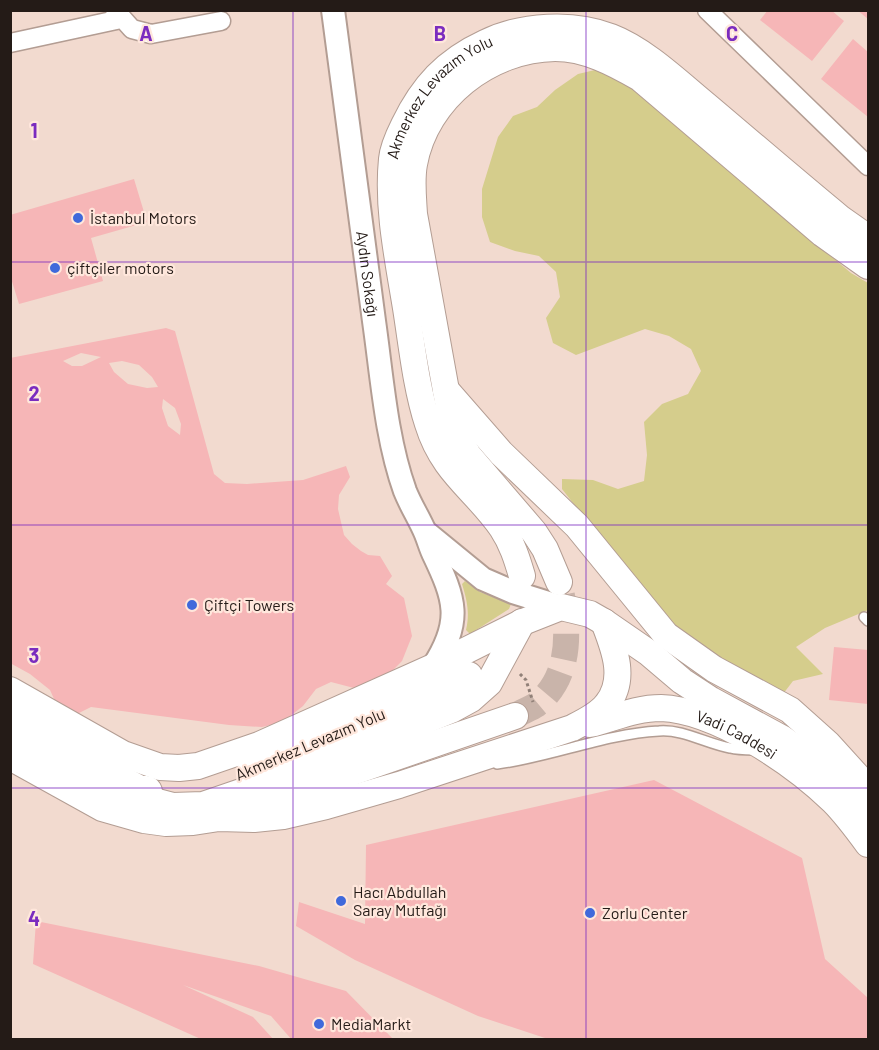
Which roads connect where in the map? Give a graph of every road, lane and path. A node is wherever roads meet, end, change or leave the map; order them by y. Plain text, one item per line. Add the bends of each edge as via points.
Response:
1 (333, 10) edge
2 (707, 10) edge
3 (118, 15) edge
4 (221, 21) dead end
5 (10, 43) edge
6 (868, 166) edge
7 (868, 238) edge
8 (868, 266) edge
9 (446, 390) junction
10 (424, 531) junction
11 (522, 576) dead end
12 (560, 595) junction
13 (523, 622) junction
14 (604, 622) junction
15 (433, 667) junction
16 (515, 669) dead end
17 (469, 675) dead end
18 (10, 690) edge
19 (10, 709) edge
20 (525, 713) joint
21 (572, 728) junction
22 (10, 735) edge
23 (769, 752) junction
24 (10, 757) edge
25 (444, 772) junction
26 (868, 788) edge
27 (146, 792) junction
28 (868, 812) edge
29 (219, 818) junction
30 (868, 844) edge

1 - 10 street, Aydın Sokağı via 388,418 404,488
2 - 6 street
3 - 4 street via 132,29 151,34
3 - 5 street
7 - 11 main road, Akmerkez Levazım Yolu via 678,82 632,47 611,37 560,28 526,30 469,50 442,71 416,100 392,157 396,249 428,426 454,474 501,527 515,551
8 - 9 main road, Akmerkez Levazım Yolu via 823,234 640,78 587,53 556,48 527,51 473,74 453,90 435,112 414,164 414,214
9 - 12 main road, Akmerkez Levazım Yolu via 459,440 534,532 545,549
9 - 26 main road via 501,453 577,526 666,635 714,669 790,710
10 - 12 street, Aydın Sokağı via 483,579 513,592
10 - 15 street, Aydın Sokağı via 450,590 454,610 445,649
12 - 13 main road
12 - 14 main road
13 - 15 main road
13 - 27 main road via 489,683 451,710 203,805 173,806 154,801
14 - 21 main road via 617,662 614,691 607,704
14 - 28 main road via 682,681 812,759
15 - 18 main road via 259,745 198,766 179,768 160,767 123,754
16 - 20 path via 526,680
17 - 27 main road, Akmerkez Levazım Yolu via 264,766 202,789 177,794
19 - 27 main road
20 - 29 main road
21 - 23 main road, Vadi Caddesi via 628,712 676,709 732,730
21 - 25 main road
22 - 27 highway via 104,788 123,793
23 - 25 lane via 730,748 660,731
23 - 30 main road, Vadi Caddesi via 833,801
24 - 29 main road via 118,813 166,823
25 - 29 main road via 283,816

